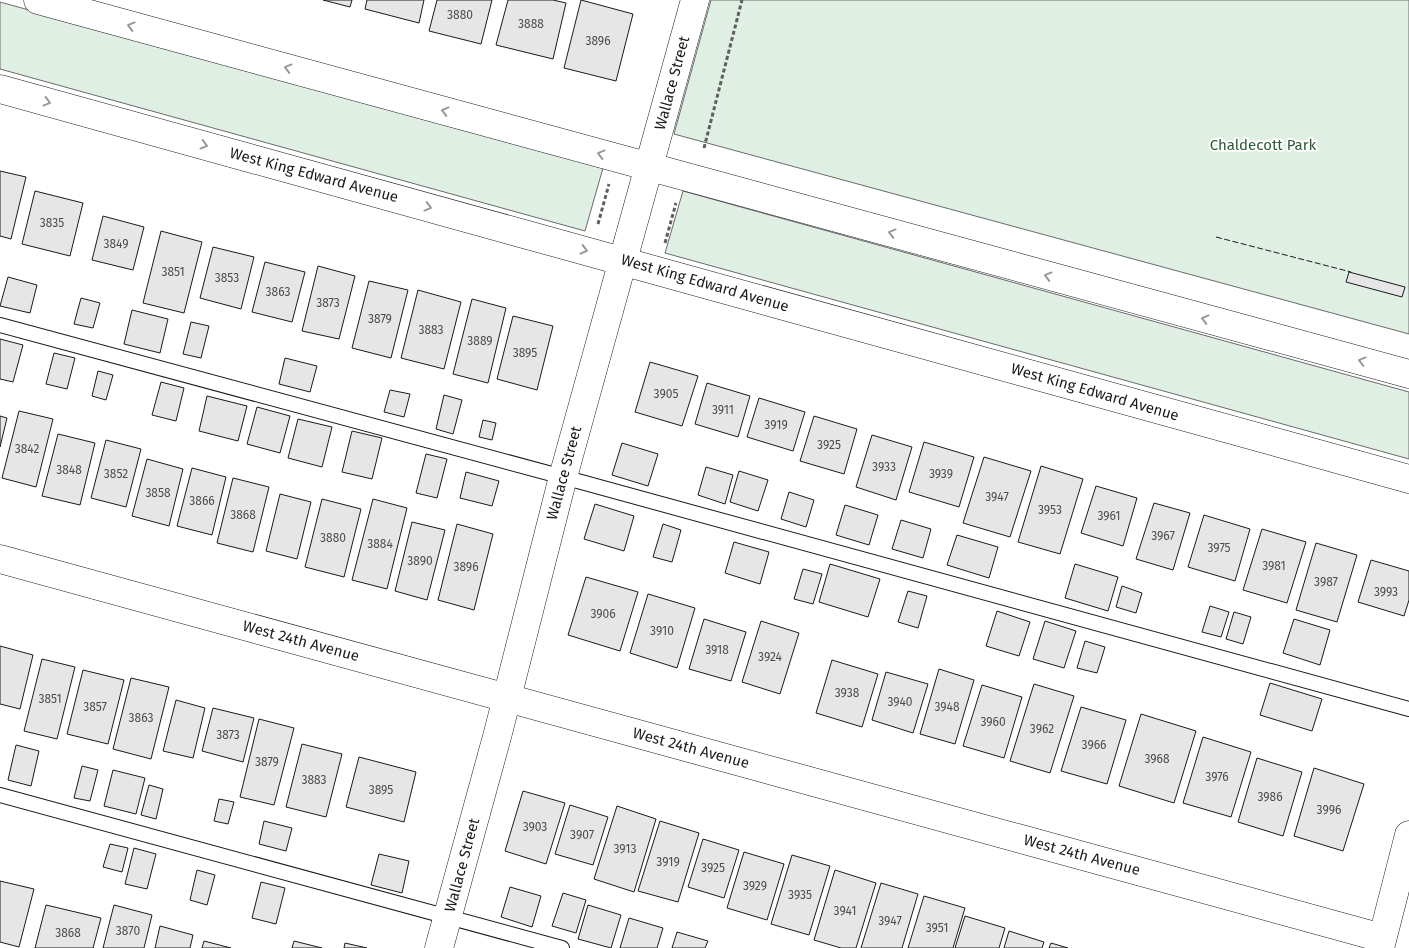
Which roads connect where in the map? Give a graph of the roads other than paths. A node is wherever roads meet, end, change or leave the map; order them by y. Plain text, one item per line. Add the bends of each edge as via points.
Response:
1 (38, 0) edge
2 (695, 0) edge
3 (0, 89) edge
4 (648, 167) junction
5 (623, 260) junction
6 (0, 325) edge
7 (1409, 374) edge
8 (563, 477) junction
9 (1409, 479) edge
10 (0, 559) edge
11 (506, 697) junction
12 (1409, 709) edge
13 (0, 795) edge
14 (1409, 835) edge
15 (448, 916) junction
16 (1381, 943) edge
17 (439, 948) edge
18 (562, 948) edge

4 -> 1 street
2 - 4 street, Wallace Street
3 -> 5 street, West King Edward Avenue
4 - 5 street, Wallace Street
7 -> 4 street
5 - 8 street, Wallace Street
5 - 9 street, West King Edward Avenue
6 - 8 lane
8 - 11 street, Wallace Street
8 - 12 lane
10 - 11 street, West 24th Avenue
11 - 15 street, Wallace Street
11 - 16 street, West 24th Avenue
13 - 15 lane
14 - 16 street
15 - 17 street, Wallace Street
15 - 18 lane

